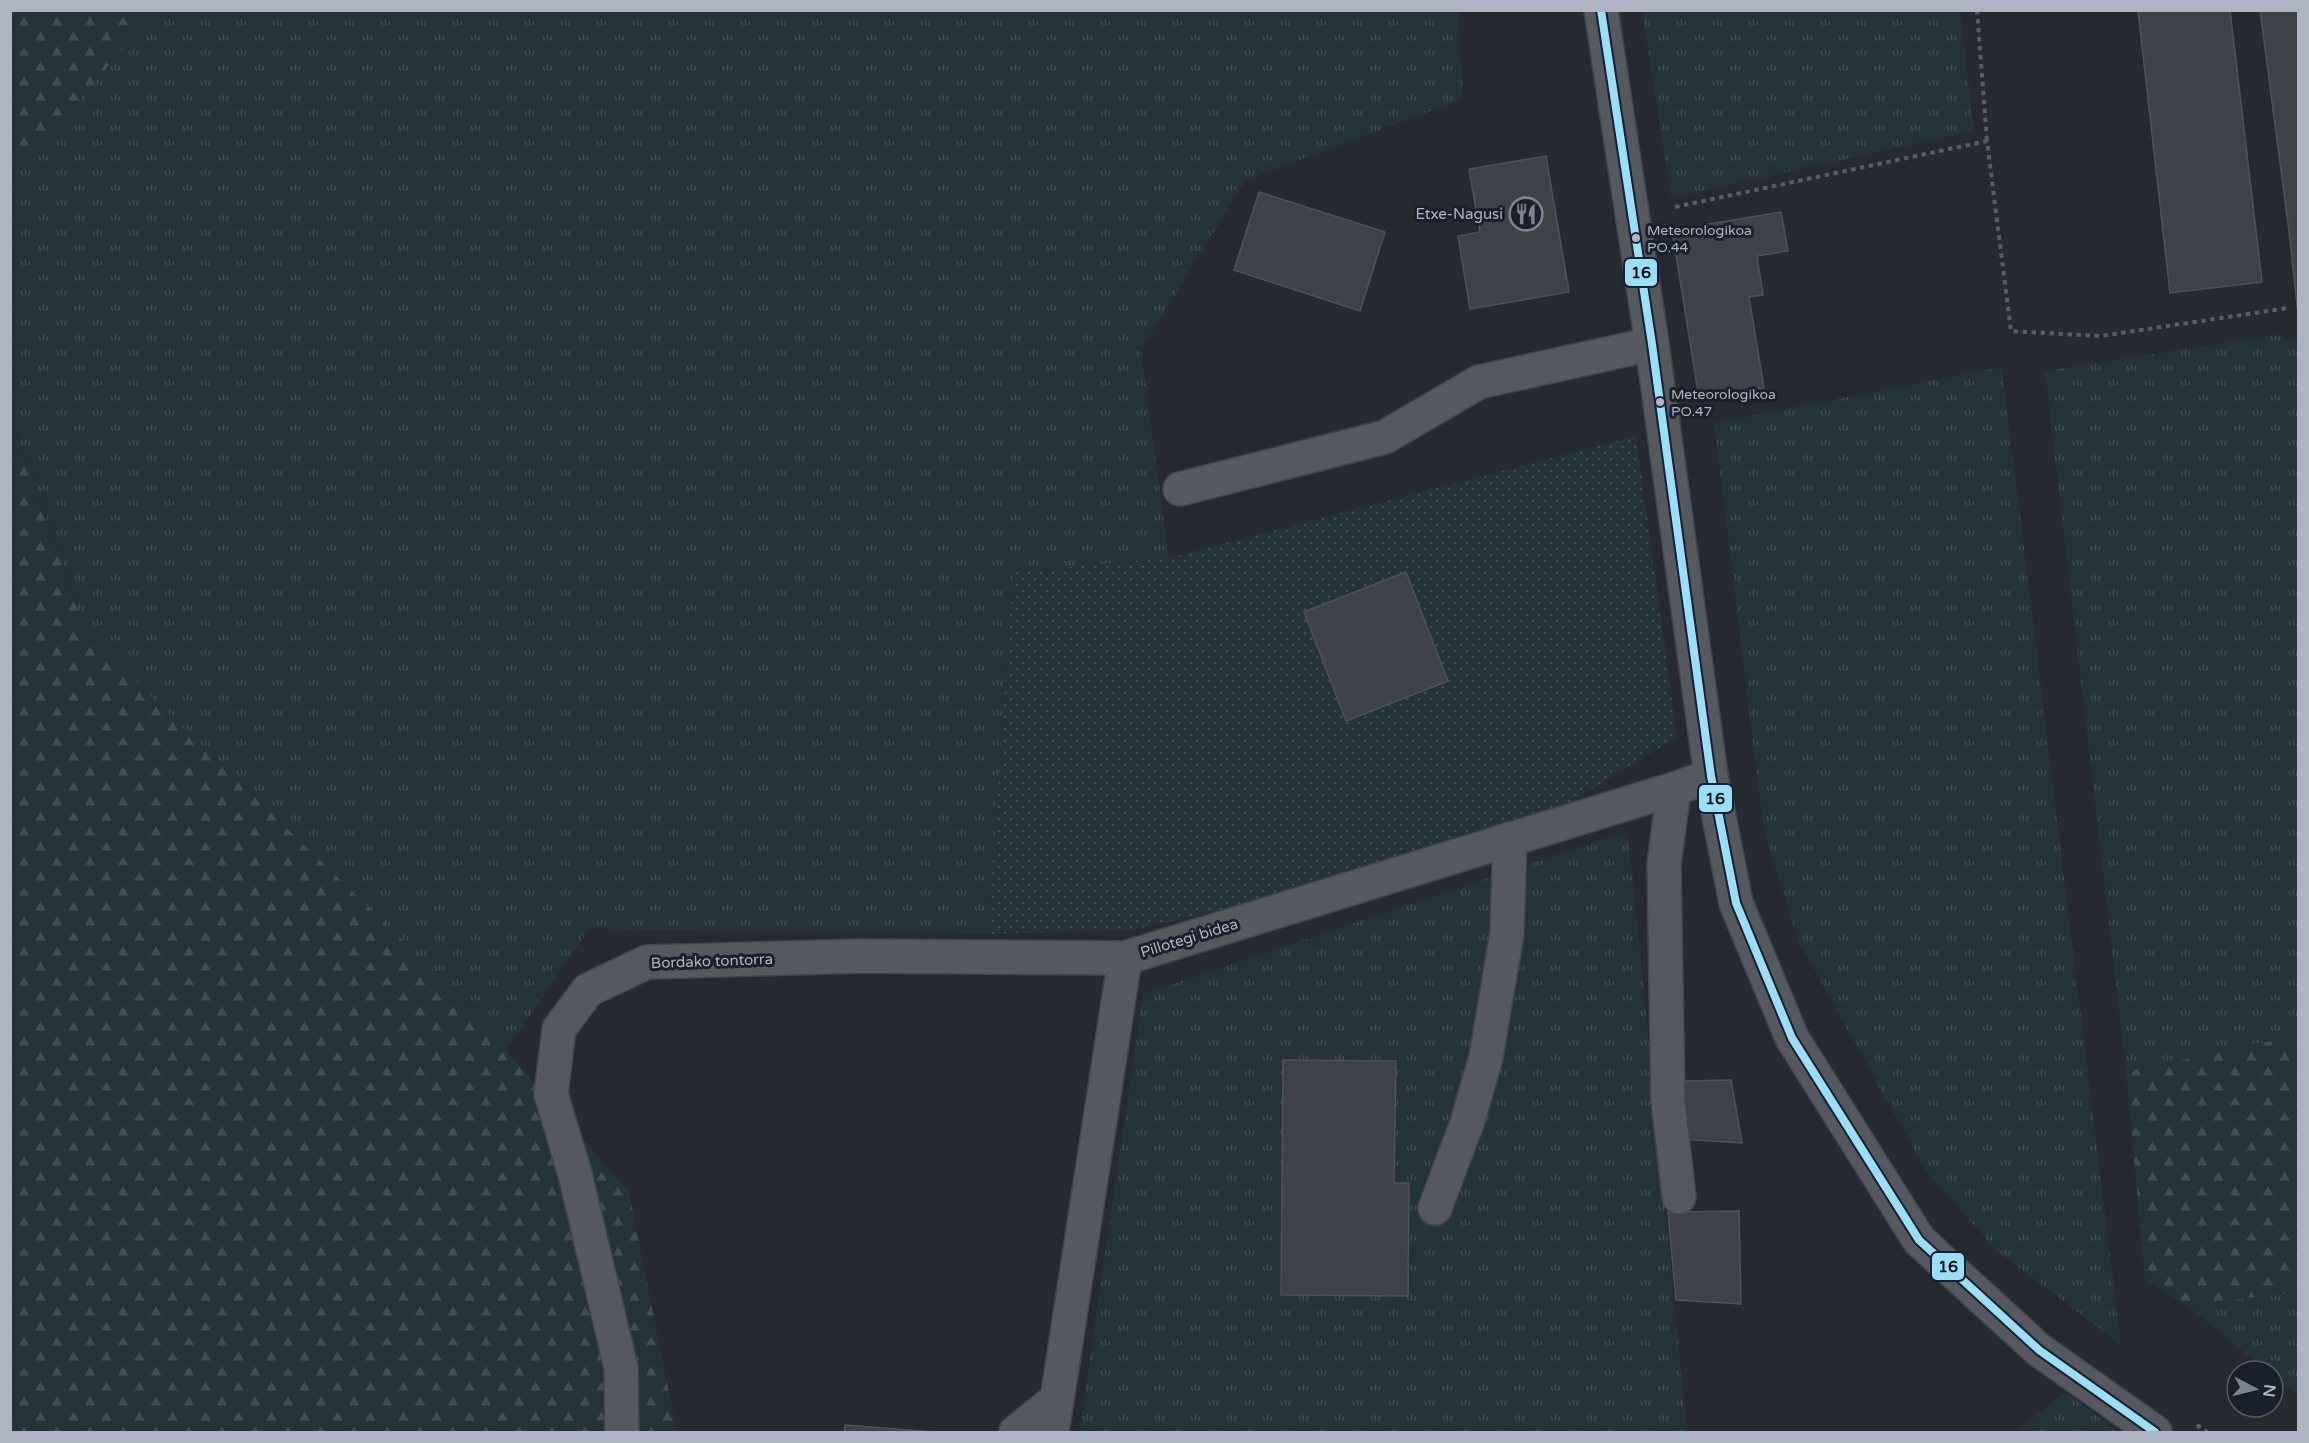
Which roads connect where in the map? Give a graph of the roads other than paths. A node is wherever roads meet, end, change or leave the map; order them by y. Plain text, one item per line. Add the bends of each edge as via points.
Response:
1 (1601, 10) edge
2 (1652, 344) junction
3 (1180, 489) dead end
4 (1711, 776) junction
5 (1674, 789) junction
6 (1510, 839) junction
7 (1125, 958) junction
8 (1679, 1197) dead end
9 (1435, 1208) dead end
10 (1057, 1399) junction
11 (622, 1432) edge
12 (1016, 1432) edge
13 (1052, 1432) edge
14 (2155, 1432) edge

1 - 2 street
2 - 3 street via 1479,382 1385,437
2 - 4 street
4 - 5 street, Pillotegi bidea
4 - 14 street via 1736,903 1792,1038 1919,1240 2039,1350
5 - 6 street, Pillotegi bidea
5 - 8 street via 1664,864 1668,1101
6 - 7 street, Pillotegi bidea
6 - 9 street via 1507,933 1486,1057 1467,1123
7 - 10 street, Pillotegi bidea
7 - 11 street, Bordako tontorra via 860,956 647,962 588,990 559,1029 551,1094 575,1174 621,1368
10 - 12 street
10 - 13 street, Pillotegi bidea

